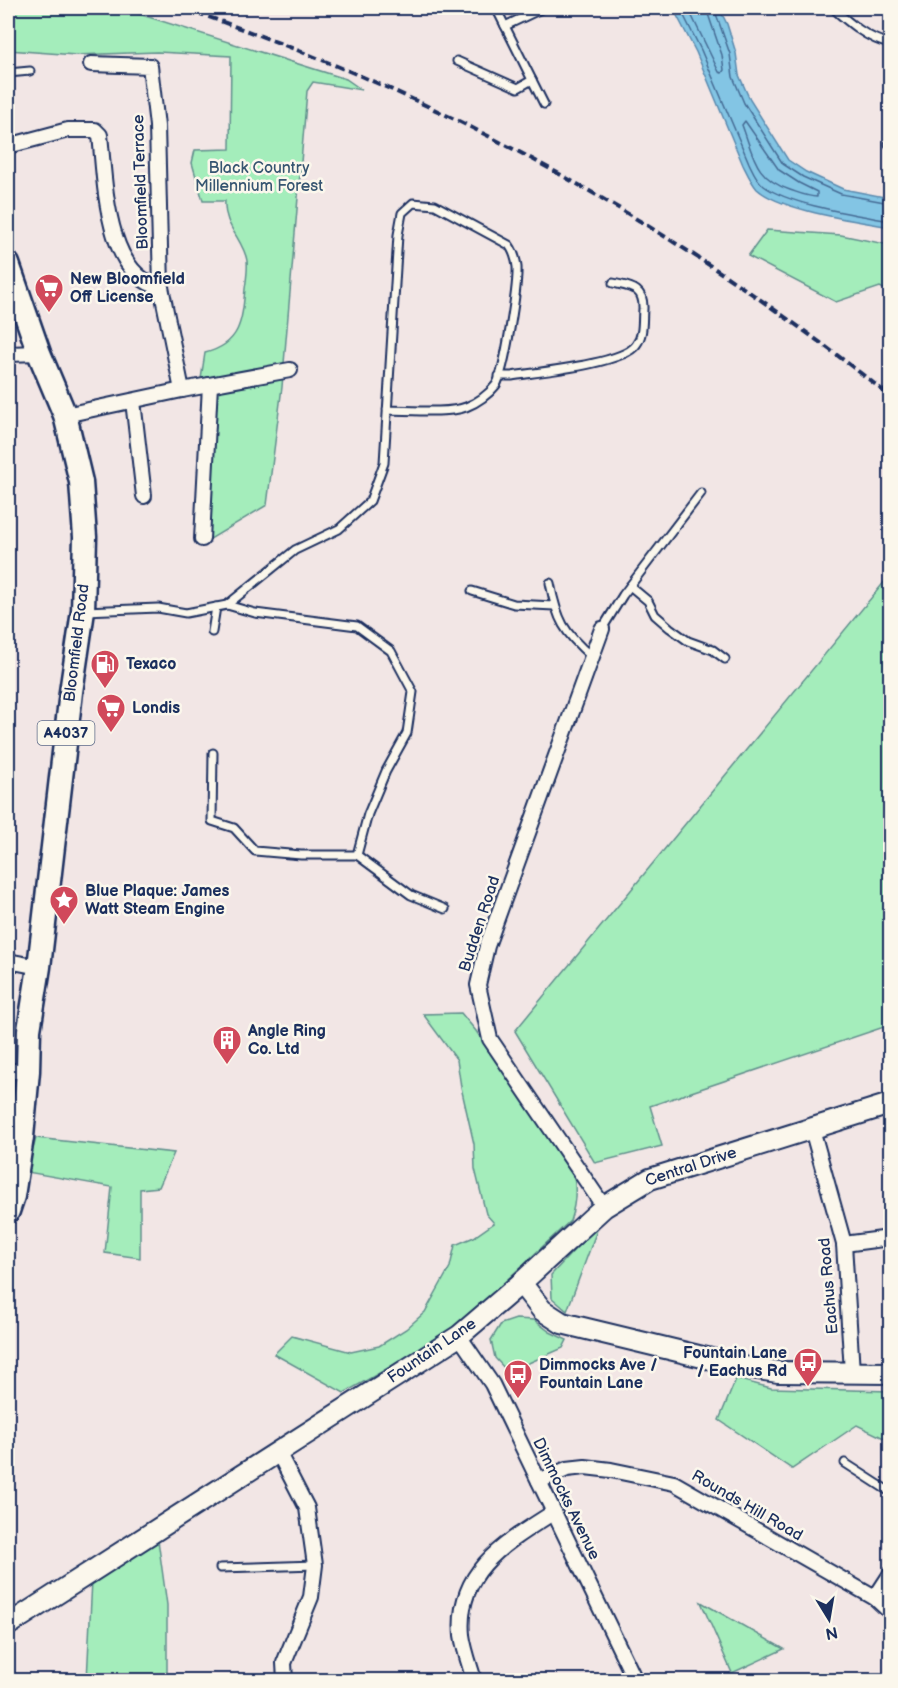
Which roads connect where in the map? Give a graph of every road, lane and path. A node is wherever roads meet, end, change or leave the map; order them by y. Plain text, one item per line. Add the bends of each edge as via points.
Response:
1 (496, 8) edge
2 (543, 8) edge
3 (833, 8) edge
4 (505, 26) junction
5 (891, 44) edge
6 (457, 61) dead end
7 (91, 64) dead end
8 (30, 71) dead end
9 (8, 73) edge
10 (532, 80) junction
11 (544, 104) dead end
12 (8, 146) edge
13 (8, 264) edge
14 (613, 283) dead end
15 (161, 287) junction
16 (8, 354) edge
17 (39, 354) junction
18 (290, 370) dead end
19 (499, 376) junction
20 (210, 385) junction
21 (182, 390) junction
22 (134, 401) junction
23 (387, 410) junction
24 (65, 415) junction
25 (701, 493) dead end
26 (144, 496) dead end
27 (202, 539) dead end
28 (550, 583) dead end
29 (630, 586) junction
30 (472, 591) dead end
31 (227, 605) junction
32 (554, 606) junction
33 (216, 607) junction
34 (83, 611) junction
35 (602, 630) joint
36 (212, 632) dead end
37 (592, 657) junction
38 (725, 659) dead end
39 (213, 753) dead end
40 (357, 855) junction
41 (445, 909) dead end
42 (8, 961) edge
43 (39, 967) junction
44 (18, 1071) edge
45 (891, 1104) edge
46 (812, 1129) junction
47 (604, 1207) junction
48 (8, 1211) edge
49 (891, 1238) edge
50 (844, 1244) junction
51 (521, 1283) junction
52 (459, 1336) junction
53 (852, 1372) junction
54 (891, 1373) edge
55 (278, 1452) junction
56 (845, 1463) dead end
57 (539, 1481) junction
58 (891, 1492) edge
59 (554, 1512) junction
60 (315, 1565) junction
61 (220, 1568) dead end
62 (891, 1575) edge
63 (875, 1598) junction
64 (891, 1611) edge
65 (8, 1625) edge
66 (285, 1680) edge
67 (474, 1680) edge
68 (635, 1680) edge

1 - 4 lane
2 - 4 lane
3 - 5 lane via 877,41
4 - 10 lane
6 - 10 lane via 518,88
7 - 15 street, Bloomfield Terrace via 150,66 157,126
8 - 9 lane
10 - 11 lane
12 - 15 street via 68,130 96,130 119,250 135,271 151,285
13 - 17 main road, Bloomfield Road / A4037
14 - 19 lane via 635,288 644,301 642,334 629,353 598,363
15 - 21 street, Bloomfield Terrace
16 - 17 street
17 - 24 main road, Bloomfield Road / A4037
18 - 20 street
19 - 23 lane via 487,394 466,407
19 - 23 lane via 513,319 517,269 514,254 509,245 435,204 413,203 402,213 398,235
20 - 21 street
20 - 27 street
21 - 22 street
22 - 24 street
22 - 26 street
23 - 31 lane via 384,463 370,501 339,529 295,550
24 - 34 main road, Bloomfield Road / A4037 via 84,513
25 - 29 lane
28 - 32 lane
29 - 35 lane
29 - 38 lane via 670,628
30 - 32 lane via 514,604
31 - 33 lane
31 - 40 lane via 357,626 391,651 412,692 407,733 386,771
32 - 37 lane via 565,631
33 - 34 lane via 186,612 158,608
33 - 36 lane
34 - 43 main road, Bloomfield Road / A4037
35 - 37 street, Budden Road
37 - 47 street, Budden Road via 487,946 478,985 490,1039
39 - 40 lane via 212,821 234,828 255,850
40 - 41 lane via 411,895
42 - 43 street
43 - 44 main road, Bloomfield Road / A4037
44 - 48 main road, Bloomfield Road / A4037 via 22,1137
45 - 46 street, Central Drive
46 - 47 street, Central Drive via 650,1179
46 - 50 street, Eachus Road
47 - 51 street, Central Drive
49 - 50 street
50 - 53 street, Eachus Road
51 - 52 street, Fountain Lane
51 - 53 street via 542,1310 562,1323 744,1367 778,1372
52 - 55 street, Fountain Lane
52 - 57 street, Dimmocks Avenue via 492,1384
53 - 54 street
55 - 60 street via 307,1508
55 - 65 street, Fountain Lane
56 - 58 lane
57 - 59 street, Dimmocks Avenue
57 - 63 street, Rounds Hill Road via 567,1469 585,1467 674,1483
59 - 67 street via 507,1542 472,1582 463,1608 462,1636
59 - 68 street, Dimmocks Avenue
60 - 61 lane
60 - 66 street via 311,1597 284,1663
62 - 63 street
63 - 64 street, Rounds Hill Road

